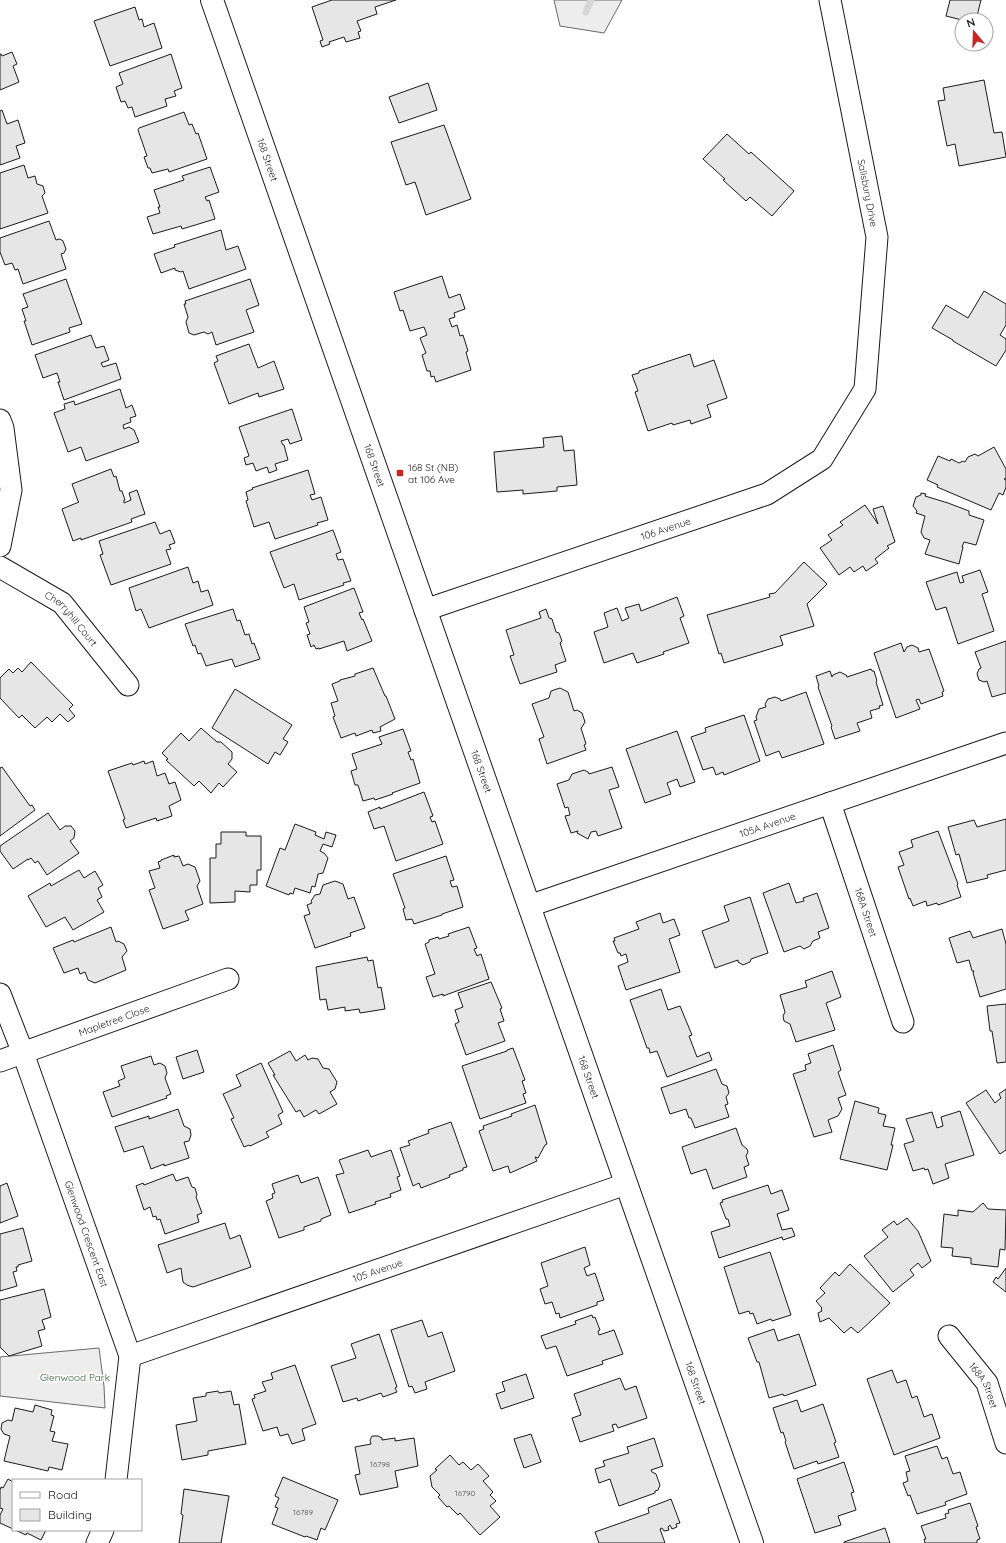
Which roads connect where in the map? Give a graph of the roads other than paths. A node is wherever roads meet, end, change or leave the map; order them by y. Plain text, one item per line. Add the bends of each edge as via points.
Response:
1 (212, 0) edge
2 (830, 0) edge
3 (865, 389) joint
4 (0, 420) edge
5 (0, 546) edge
6 (0, 567) edge
7 (425, 610) junction
8 (128, 685) dead end
9 (1006, 743) edge
10 (830, 803) junction
11 (528, 906) junction
12 (228, 979) dead end
13 (0, 994) edge
14 (903, 1022) dead end
15 (23, 1053) junction
16 (0, 1061) edge
17 (626, 1184) junction
18 (949, 1336) dead end
19 (130, 1356) junction
20 (1006, 1443) edge
21 (116, 1479) edge
22 (103, 1531) edge
23 (98, 1543) edge
24 (752, 1543) edge

1 - 7 street, 168 Street
2 - 3 street, Salisbury Drive via 877,237
3 - 7 street, 106 Avenue via 822,459 767,494
4 - 5 street via 11,490
6 - 8 street, Cherryhill Court via 62,603
7 - 11 street, 168 Street
9 - 10 street, 105A Avenue
10 - 11 street, 105A Avenue
10 - 14 street, 168A Street
11 - 17 street, 168 Street
12 - 15 street, Mapletree Close
13 - 15 street, Glenwood Crescent East
15 - 16 street, Mapletree Close
15 - 19 street, Glenwood Crescent East
17 - 19 street, 105 Avenue
17 - 24 street, 168 Street
18 - 20 street, 168A Street via 987,1383
19 - 21 street, Glenwood Crescent East
22 - 23 street

